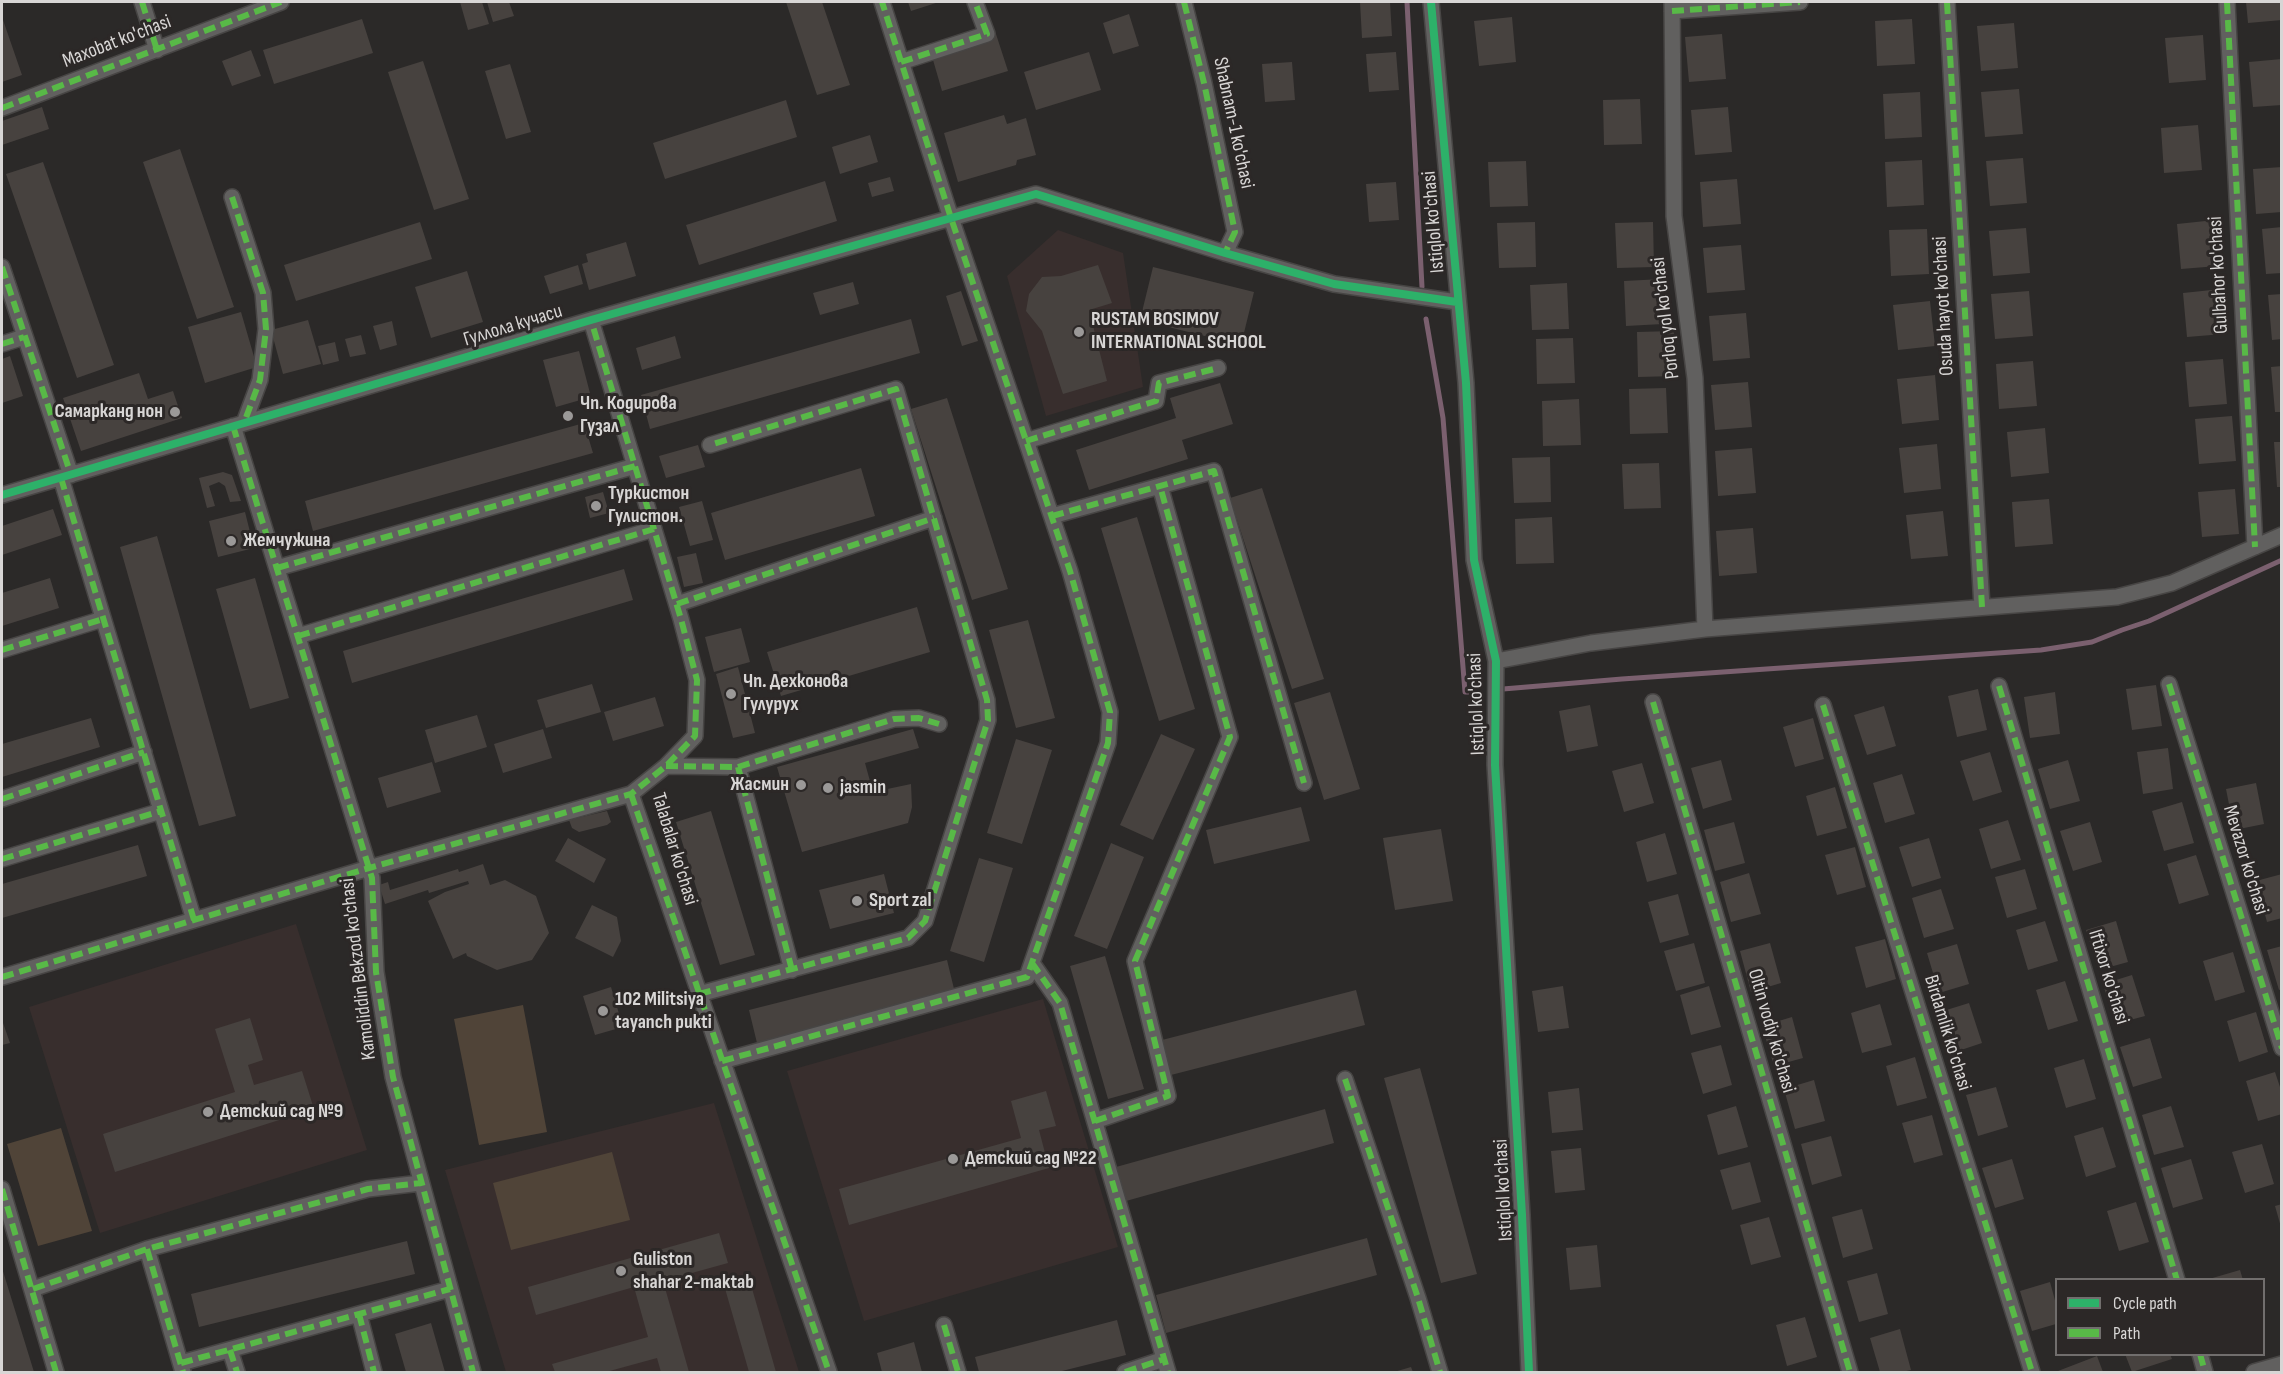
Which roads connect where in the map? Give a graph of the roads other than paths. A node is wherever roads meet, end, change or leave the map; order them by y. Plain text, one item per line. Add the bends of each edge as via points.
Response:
1 (142, 2) edge
2 (281, 2) edge
3 (882, 2) edge
4 (975, 2) edge
5 (1184, 2) edge
6 (1431, 2) edge
7 (1800, 2) edge
8 (1947, 2) edge
9 (2227, 2) edge
10 (1672, 6) edge
11 (157, 50) junction
12 (901, 62) junction
13 (2, 108) edge
14 (232, 197) dead end
15 (951, 218) junction
16 (1225, 253) junction
17 (2, 267) edge
18 (1457, 302) junction
19 (591, 320) junction
20 (24, 337) junction
21 (2, 344) edge
22 (1218, 368) dead end
23 (239, 425) junction
24 (1026, 441) junction
25 (710, 445) dead end
26 (635, 466) junction
27 (66, 476) junction
28 (1160, 486) junction
29 (2, 495) edge
30 (1052, 516) junction
31 (934, 518) junction
32 (654, 529) junction
33 (2282, 535) edge
34 (2255, 547) junction
35 (277, 568) junction
36 (677, 604) junction
37 (1982, 607) junction
38 (103, 619) junction
39 (1705, 629) junction
40 (298, 636) junction
41 (2, 650) edge
42 (1496, 662) junction
43 (2169, 684) dead end
44 (1999, 686) dead end
45 (1653, 702) dead end
46 (1823, 705) dead end
47 (939, 724) dead end
48 (144, 752) junction
49 (666, 766) junction
50 (738, 767) junction
51 (1304, 783) dead end
52 (631, 794) junction
53 (2, 799) edge
54 (162, 811) junction
55 (2, 859) edge
56 (369, 868) junction
57 (194, 920) junction
58 (1032, 963) junction
59 (792, 970) junction
60 (2, 977) edge
61 (699, 994) junction
62 (2282, 1048) edge
63 (722, 1061) junction
64 (1345, 1079) dead end
65 (1095, 1121) junction
66 (421, 1183) junction
67 (2, 1189) edge
68 (147, 1249) junction
69 (2176, 1278) edge
70 (33, 1288) junction
71 (450, 1289) junction
72 (359, 1314) junction
73 (944, 1325) dead end
74 (231, 1350) junction
75 (2201, 1356) edge
76 (2282, 1364) edge
77 (1166, 1366) edge
78 (182, 1368) edge
79 (57, 1372) edge
80 (237, 1372) edge
81 (374, 1372) edge
82 (473, 1372) edge
83 (828, 1372) edge
84 (958, 1372) edge
85 (1125, 1372) edge
86 (1440, 1372) edge
87 (1529, 1372) edge
88 (1850, 1372) edge
89 (2031, 1372) edge
90 (2205, 1372) edge
91 (2254, 1372) edge

1 - 11 street
2 - 11 street, Maxobat ko'chasi
3 - 12 street
4 - 12 street via 987,34
5 - 16 street, Shabnam-1 ko'chasi via 1235,232
6 - 18 street, Istiqlol ko'chasi
7 - 10 street
8 - 37 street, Osuda hayot ko'chasi
9 - 34 street, Gulbahor ko'chasi
10 - 39 street, Porloq yol ko'chasi via 1674,216 1695,378
11 - 13 street, Maxobat ko'chasi
12 - 15 street
14 - 23 street via 263,293 266,329 260,380
15 - 16 street, Гуллола кучаси via 1036,194
15 - 19 street, Гуллола кучаси
15 - 24 street
16 - 18 street via 1334,284
17 - 20 street
18 - 42 street, Istiqlol ko'chasi via 1466,383 1474,560
19 - 23 street, Гуллола кучаси
19 - 26 street, Talabalar ko'chasi
20 - 21 street
20 - 27 street
22 - 24 street via 1159,383 1156,401
23 - 27 street, Гуллола кучаси
23 - 35 street, Kamoliddin Bekzod ko'chasi
24 - 30 street
25 - 31 street via 896,389
26 - 32 street, Talabalar ko'chasi
26 - 35 street
27 - 29 street, Гуллола кучаси
27 - 38 street
28 - 30 street
28 - 51 street via 1214,471
28 - 65 street via 1230,738 1135,961 1168,1096
30 - 58 street via 1110,712 1108,743
31 - 36 street
31 - 59 street via 987,700 988,720 936,888 925,921 908,938
32 - 36 street, Talabalar ko'chasi
32 - 40 street
33 - 34 street
34 - 37 street via 2172,583 2117,597
35 - 40 street, Kamoliddin Bekzod ko'chasi
36 - 49 street, Talabalar ko'chasi via 698,680 695,736
37 - 39 street
38 - 41 street
38 - 48 street
39 - 42 street via 1591,643
40 - 56 street, Kamoliddin Bekzod ko'chasi
42 - 87 street, Istiqlol ko'chasi via 1495,765
43 - 62 street, Mevazor ko'chasi
44 - 69 street, Iftixor ko'chasi
45 - 88 street, Oltin vodiy ko'chasi
46 - 89 street, Birdamlik ko'chasi
47 - 50 street via 918,718 894,719
48 - 53 street
48 - 54 street
49 - 50 street
49 - 52 street, Talabalar ko'chasi
50 - 59 street
52 - 56 street
52 - 61 street, Talabalar ko'chasi
54 - 55 street
54 - 57 street
56 - 57 street
56 - 66 street, Kamoliddin Bekzod ko'chasi via 376,972 393,1077
57 - 60 street
58 - 63 street via 1028,977
58 - 65 street via 1060,1003
59 - 61 street
61 - 63 street, Talabalar ko'chasi
63 - 83 street, Talabalar ko'chasi
64 - 86 street
65 - 77 street
66 - 68 street via 368,1189
66 - 71 street, Kamoliddin Bekzod ko'chasi
67 - 70 street
68 - 70 street
68 - 78 street
70 - 79 street
71 - 72 street
71 - 82 street, Kamoliddin Bekzod ko'chasi
72 - 74 street
72 - 81 street
73 - 84 street
74 - 78 street
74 - 80 street
75 - 90 street
76 - 91 street
77 - 85 street

